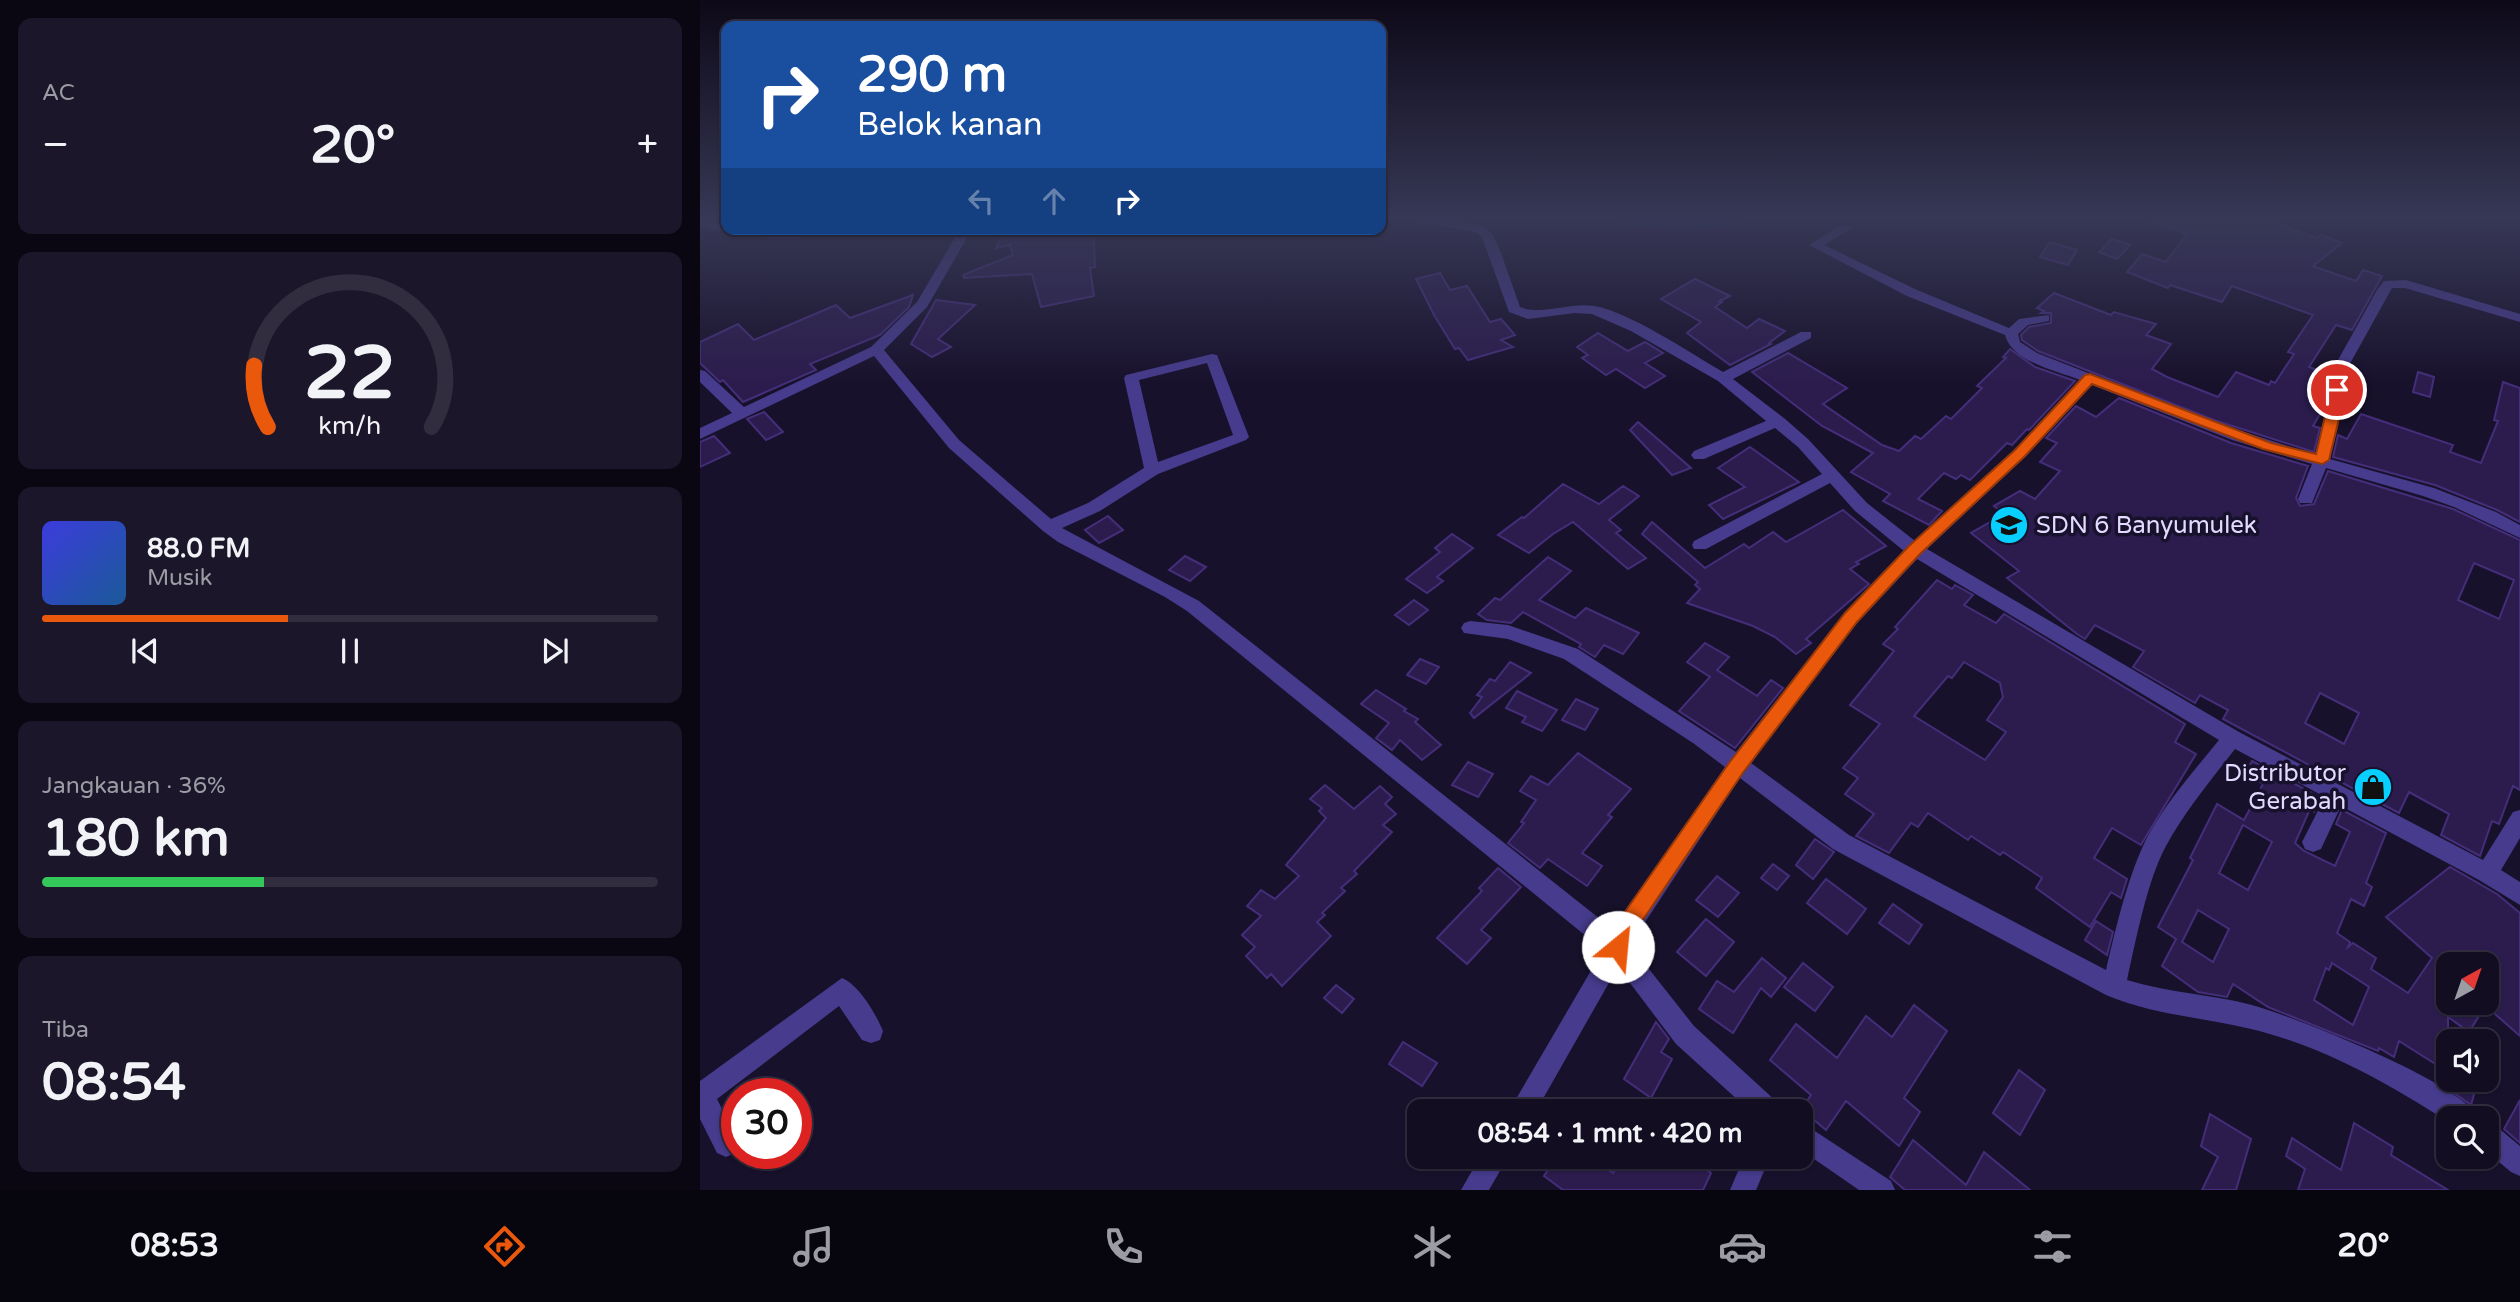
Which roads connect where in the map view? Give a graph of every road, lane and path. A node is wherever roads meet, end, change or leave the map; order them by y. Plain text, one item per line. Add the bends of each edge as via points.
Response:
1 (940, 273) edge
2 (1501, 273) edge
3 (1871, 273) edge
4 (2044, 318) dead end
5 (2520, 318) edge
6 (2011, 332) junction
7 (1806, 335) dead end
8 (876, 349) junction
9 (700, 374) edge
10 (1723, 378) junction
11 (2090, 378) junction
12 (742, 414) junction
13 (1779, 421) junction
14 (700, 434) edge
15 (1699, 455) dead end
16 (2322, 460) junction
17 (1152, 470) junction
18 (1830, 475) junction
19 (2306, 499) dead end
20 (1049, 527) junction
21 (2520, 532) edge
22 (1700, 545) dead end
23 (1915, 550) junction
24 (1470, 628) dead end
25 (2232, 738) junction
26 (1735, 769) junction
27 (2337, 794) junction
28 (2520, 819) edge
29 (2313, 842) dead end
30 (2487, 873) junction
31 (2520, 895) edge
32 (1618, 947) junction
33 (2114, 987) junction
34 (871, 1031) dead end
35 (701, 1096) edge
36 (1529, 1099) edge
37 (1755, 1099) edge
38 (2446, 1106) edge
39 (721, 1134) edge
40 (1813, 1143) edge
41 (2499, 1145) edge
42 (2520, 1163) edge
43 (1487, 1169) edge
44 (1752, 1169) edge
45 (1474, 1190) edge
46 (1743, 1190) edge
47 (1882, 1190) edge

1 - 8 street via 922,304
2 - 10 street via 1511,302 1520,313 1594,310 1636,328
3 - 6 street
4 - 6 street via 2024,322
5 - 16 street via 2406,284 2389,284 2340,369
6 - 11 street via 2012,341 2023,351
7 - 10 street
8 - 12 street
8 - 20 street via 954,444
9 - 12 street
10 - 13 street
11 - 16 street via 2246,439
11 - 23 street via 2020,453
12 - 14 street
13 - 15 street
13 - 18 street
16 - 19 street
16 - 21 street via 2471,508
17 - 17 street via 1131,377 1212,358 1241,437
17 - 20 street
18 - 22 street
18 - 23 street
20 - 32 street via 1193,606
23 - 25 street
23 - 26 street via 1851,618
24 - 26 street via 1540,640 1571,654
25 - 27 street
25 - 33 street via 2156,843 2128,924
26 - 32 street via 1629,923
26 - 33 street via 1841,842
27 - 29 street
27 - 30 street
28 - 30 street
30 - 31 street
32 - 36 street
32 - 37 street via 1685,1035
33 - 38 street via 2154,1000 2252,1017 2314,1039 2366,1060
34 - 35 street via 842,990
35 - 39 street
40 - 47 street
41 - 42 street
43 - 45 street
44 - 46 street

